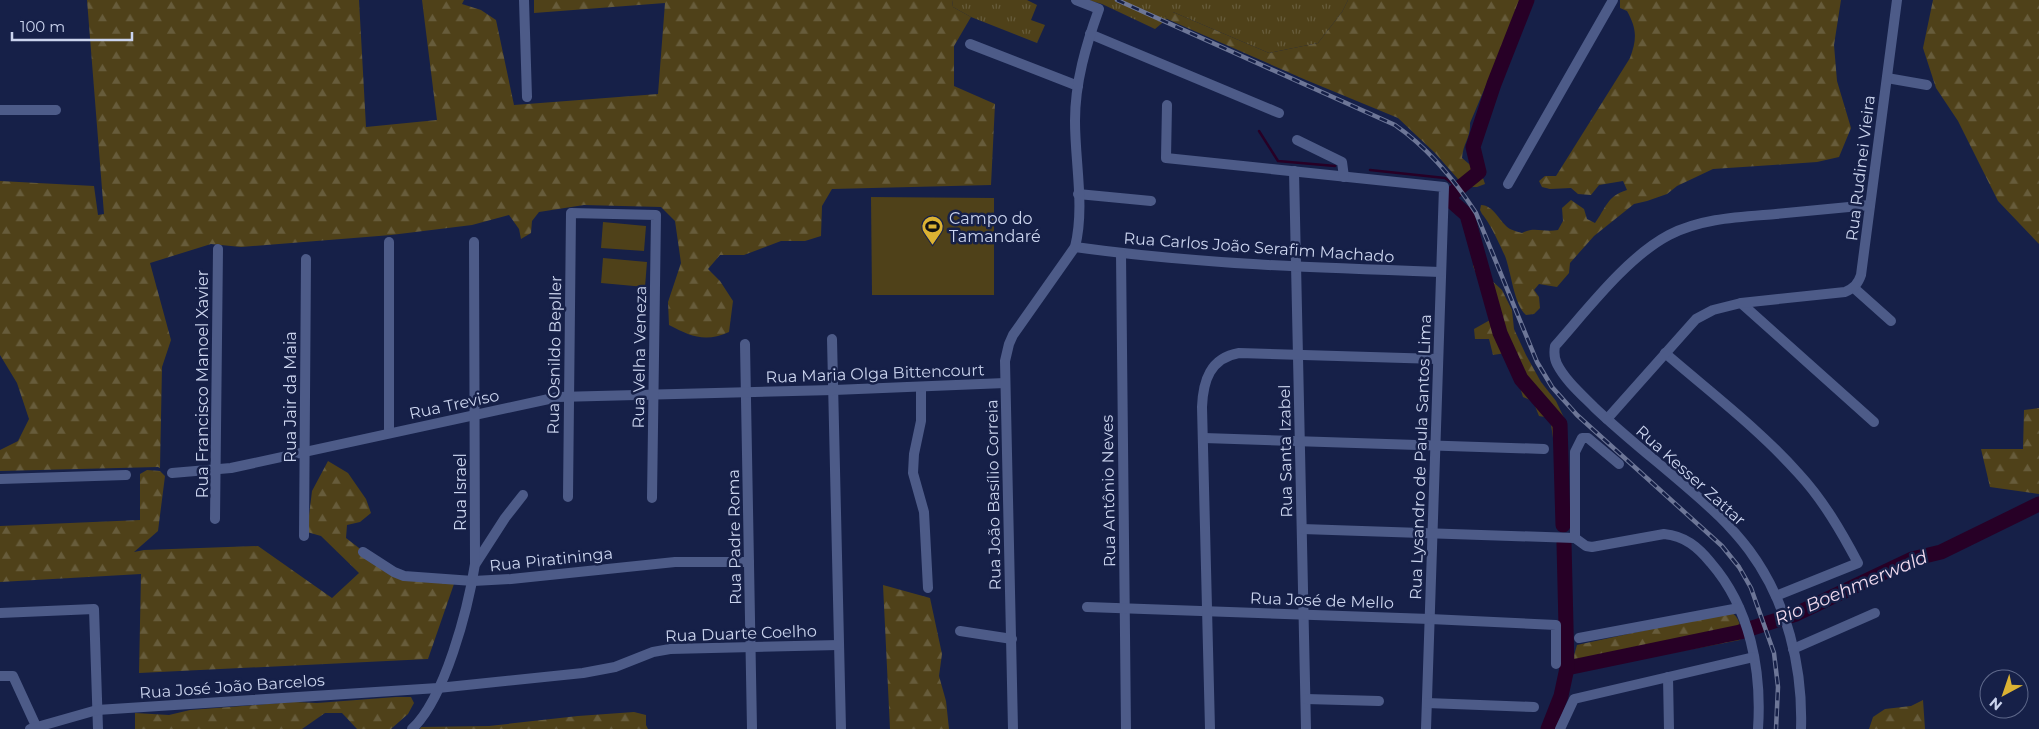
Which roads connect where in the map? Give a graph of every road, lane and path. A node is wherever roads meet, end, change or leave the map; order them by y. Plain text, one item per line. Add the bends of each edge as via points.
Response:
1 (524, 0) edge
2 (1076, 0) edge
3 (1613, 0) edge
4 (1897, 0) edge
5 (1090, 34) junction
6 (970, 44) dead end
7 (1887, 78) junction
8 (1927, 84) dead end
9 (1078, 86) junction
10 (527, 97) dead end
11 (1167, 105) dead end
12 (0, 110) edge
13 (56, 110) dead end
14 (1279, 113) dead end
15 (1297, 140) dead end
16 (1294, 172) junction
17 (1344, 177) junction
18 (1508, 184) dead end
19 (1078, 194) junction
20 (1151, 201) dead end
21 (1870, 205) junction
22 (571, 213) joint
23 (389, 242) dead end
24 (474, 242) dead end
25 (1075, 247) junction
26 (218, 249) dead end
27 (1121, 254) junction
28 (306, 259) dead end
29 (1296, 268) junction
30 (1441, 272) junction
31 (1854, 288) junction
32 (1741, 303) junction
33 (1891, 321) dead end
34 (832, 339) dead end
35 (745, 344) dead end
36 (1665, 353) junction
37 (1298, 355) junction
38 (1438, 359) junction
39 (1005, 383) junction
40 (921, 386) junction
41 (834, 390) junction
42 (746, 392) junction
43 (653, 394) junction
44 (569, 396) junction
45 (475, 414) junction
46 (1607, 418) junction
47 (1874, 422) dead end
48 (389, 433) junction
49 (1204, 438) junction
50 (1300, 441) junction
51 (1436, 446) junction
52 (1544, 449) dead end
53 (304, 452) junction
54 (1619, 464) dead end
55 (216, 470) junction
56 (172, 473) dead end
57 (126, 475) dead end
58 (0, 479) edge
59 (523, 495) dead end
60 (568, 497) dead end
61 (652, 498) dead end
62 (216, 519) dead end
63 (1302, 529) junction
64 (1433, 532) junction
65 (304, 536) dead end
66 (1575, 538) junction
67 (363, 552) dead end
68 (749, 562) junction
69 (476, 564) junction
70 (473, 581) junction
71 (928, 588) dead end
72 (1776, 596) junction
73 (1087, 607) dead end
74 (1125, 608) junction
75 (1739, 608) junction
76 (1208, 611) junction
77 (1875, 613) dead end
78 (0, 614) edge
79 (1304, 614) junction
80 (1430, 619) junction
81 (960, 631) dead end
82 (1579, 638) dead end
83 (1012, 639) junction
84 (839, 645) junction
85 (751, 647) junction
86 (1794, 649) junction
87 (1754, 657) junction
88 (1556, 664) dead end
89 (0, 676) edge
90 (1668, 677) junction
91 (438, 688) junction
92 (1306, 699) junction
93 (1379, 701) dead end
94 (1427, 703) junction
95 (1534, 707) dead end
96 (97, 710) junction
97 (33, 728) edge
98 (98, 729) edge
99 (412, 729) edge
100 (752, 729) edge
101 (841, 729) edge
102 (1013, 729) edge
103 (1126, 729) edge
104 (1210, 729) edge
105 (1306, 729) edge
106 (1426, 729) edge
107 (1560, 729) edge
108 (1669, 729) edge
109 (1758, 729) edge
110 (1801, 729) edge

1 - 10 street
2 - 5 street, Rua João Basílio Correia via 1099,9
3 - 18 street
4 - 7 street, Rua Rudinei Vieira
5 - 9 street, Rua João Basílio Correia
5 - 14 street
6 - 9 street
7 - 8 street
7 - 21 street, Rua Rudinei Vieira
9 - 19 street, Rua João Basílio Correia via 1075,120
11 - 16 street via 1166,158
12 - 13 street
15 - 17 street via 1342,162
16 - 17 street
16 - 29 street, Rua Santa Izabel
17 - 30 street, Rua Lysandro de Paula Santos Lima via 1444,187
19 - 20 street
19 - 25 street, Rua João Basílio Correia
21 - 31 street, Rua Rudinei Vieira via 1862,275
21 - 46 street, Rua Kesser Zattar via 1722,219 1697,224 1650,248 1623,272 1555,346 1557,363 1567,378
22 - 43 street, Rua Velha Veneza via 656,215
22 - 44 street, Rua Osnildo Bepller
23 - 48 street
24 - 45 street, Rua Israel
25 - 27 street, Rua Carlos João Serafim Machado
25 - 39 street, Rua João Basílio Correia via 1008,344
26 - 55 street, Rua Francisco Manoel Xavier
27 - 29 street, Rua Carlos João Serafim Machado
27 - 74 street, Rua Antônio Neves
28 - 53 street, Rua Jair da Maia
29 - 30 street, Rua Carlos João Serafim Machado
29 - 37 street, Rua Santa Izabel
30 - 38 street, Rua Lysandro de Paula Santos Lima
31 - 32 street via 1845,292
31 - 33 street
32 - 36 street via 1704,313
32 - 47 street
34 - 41 street
35 - 42 street, Rua Padre Roma
36 - 46 street
36 - 72 street via 1799,474 1830,514 1858,563
37 - 38 street
37 - 49 street via 1239,353 1222,358 1215,364 1206,378 1203,396
37 - 50 street, Rua Santa Izabel
38 - 51 street, Rua Lysandro de Paula Santos Lima
39 - 40 street, Rua Maria Olga Bittencourt
39 - 83 street, Rua João Basílio Correia
40 - 41 street, Rua Maria Olga Bittencourt
40 - 71 street via 921,421 913,473 924,512
41 - 42 street, Rua Maria Olga Bittencourt
41 - 84 street
42 - 43 street, Rua Treviso
42 - 68 street, Rua Padre Roma
43 - 44 street, Rua Treviso
43 - 61 street, Rua Velha Veneza
44 - 45 street, Rua Treviso
44 - 60 street, Rua Osnildo Bepller
45 - 48 street, Rua Treviso
45 - 69 street, Rua Israel
46 - 72 street, Rua Kesser Zattar via 1731,528 1750,552
48 - 53 street, Rua Treviso
49 - 50 street
49 - 76 street
50 - 51 street
50 - 63 street, Rua Santa Izabel
51 - 52 street
51 - 64 street, Rua Lysandro de Paula Santos Lima
53 - 55 street, Rua Treviso
53 - 65 street, Rua Jair da Maia
54 - 66 street via 1588,438 1579,441 1575,452
55 - 56 street, Rua Treviso
55 - 62 street, Rua Francisco Manoel Xavier
57 - 58 street
59 - 69 street
63 - 64 street
63 - 79 street, Rua Santa Izabel
64 - 66 street
64 - 80 street, Rua Lysandro de Paula Santos Lima
66 - 75 street via 1592,547 1664,534 1683,538 1700,550 1715,567
67 - 70 street, Rua Piratininga via 404,576
68 - 70 street, Rua Piratininga via 675,562
68 - 85 street, Rua Padre Roma
69 - 70 street, Rua Israel
70 - 91 street, Rua Israel
72 - 86 street, Rua Kesser Zattar
73 - 74 street, Rua José de Mello
74 - 76 street, Rua José de Mello
74 - 103 street, Rua Antônio Neves
75 - 82 street
75 - 87 street
76 - 79 street, Rua José de Mello
76 - 104 street
77 - 86 street
78 - 96 street via 94,609
79 - 80 street, Rua José de Mello
79 - 92 street, Rua Santa Izabel
80 - 88 street, Rua José de Mello via 1556,625
80 - 94 street, Rua Lysandro de Paula Santos Lima
81 - 83 street
83 - 102 street, Rua João Basílio Correia
84 - 85 street, Rua Duarte Coelho
84 - 101 street
85 - 91 street, Rua Duarte Coelho via 661,650 596,671
85 - 100 street, Rua Padre Roma
86 - 110 street, Rua Kesser Zattar
87 - 90 street
87 - 109 street
89 - 97 street via 13,676
90 - 107 street via 1574,699
90 - 108 street
91 - 96 street, Rua José João Barcelos
91 - 99 street, Rua Israel
92 - 93 street
92 - 105 street, Rua Santa Izabel
94 - 95 street
94 - 106 street, Rua Lysandro de Paula Santos Lima
96 - 97 street, Rua José João Barcelos
96 - 98 street

